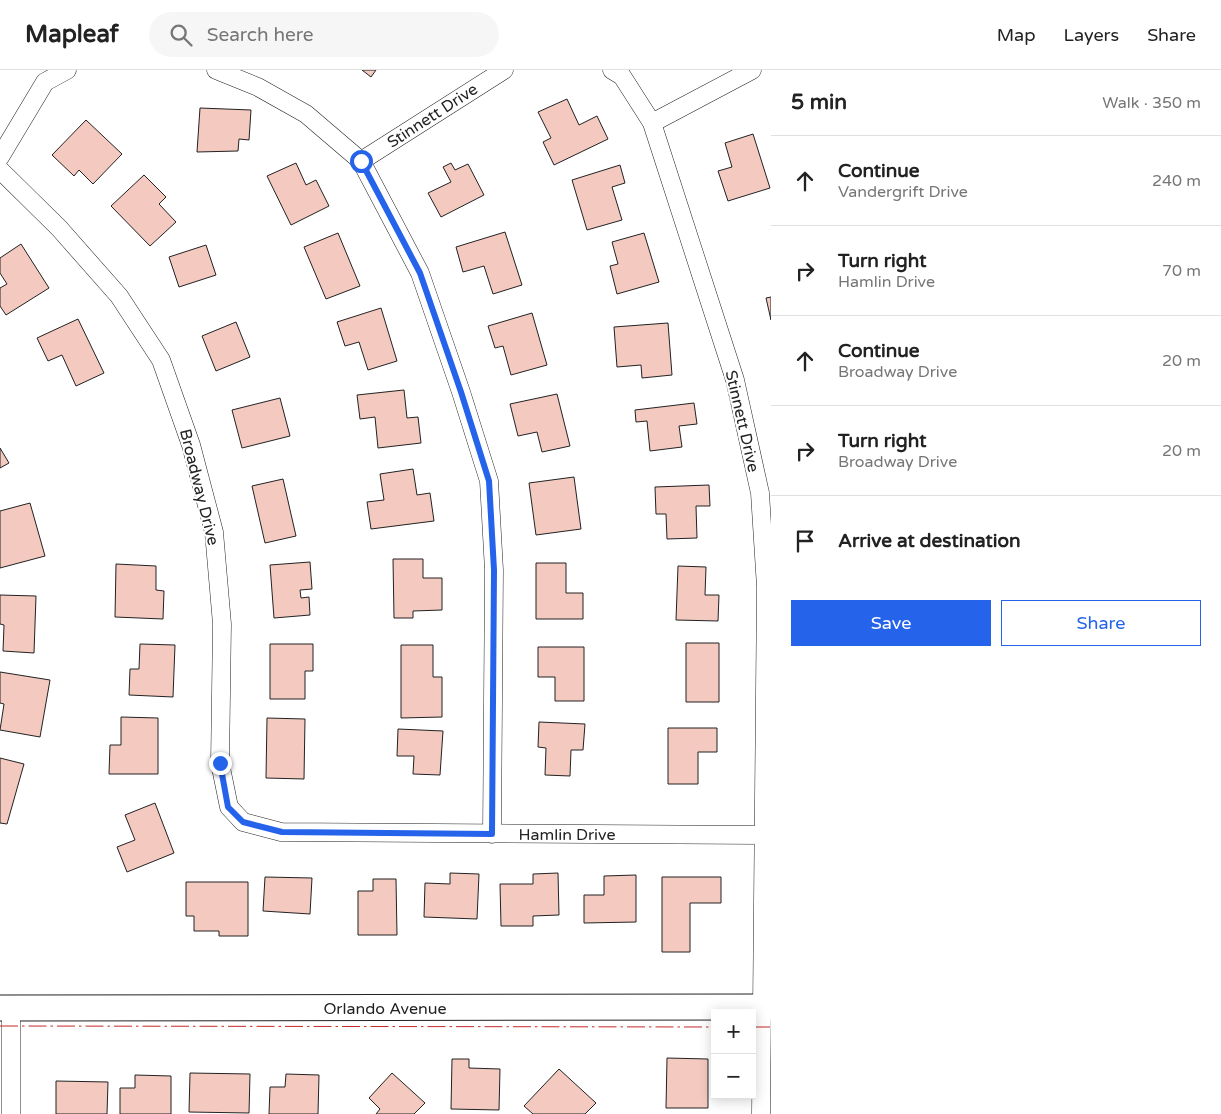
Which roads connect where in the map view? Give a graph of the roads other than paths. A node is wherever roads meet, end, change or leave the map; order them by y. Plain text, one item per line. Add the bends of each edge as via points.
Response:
1 (68, 70) edge
2 (216, 70) edge
3 (504, 70) edge
4 (612, 70) edge
5 (752, 70) edge
6 (652, 123) junction
7 (0, 158) edge
8 (361, 161) junction
9 (0, 170) edge
10 (282, 832) joint
11 (492, 834) junction
12 (763, 835) junction
13 (766, 1007) edge
14 (6, 1008) edge
15 (11, 1114) edge
16 (761, 1114) edge

1 - 7 street via 45,82
2 - 8 street via 258,87 306,114
3 - 8 street, Stinnett Drive
4 - 6 street, Stinnett Drive via 622,76
5 - 6 street
6 - 12 street, Stinnett Drive via 735,380 760,493 766,587
8 - 11 street via 420,273 489,481 494,570
9 - 10 street, Broadway Drive via 59,228 119,296 161,360 191,445 214,532 222,624 220,763 228,807 243,822
10 - 11 street, Hamlin Drive
11 - 12 street, Hamlin Drive
12 - 13 street, Stinnett Drive
13 - 14 street, Orlando Avenue
13 - 16 street, Stinnett Drive
14 - 15 street

